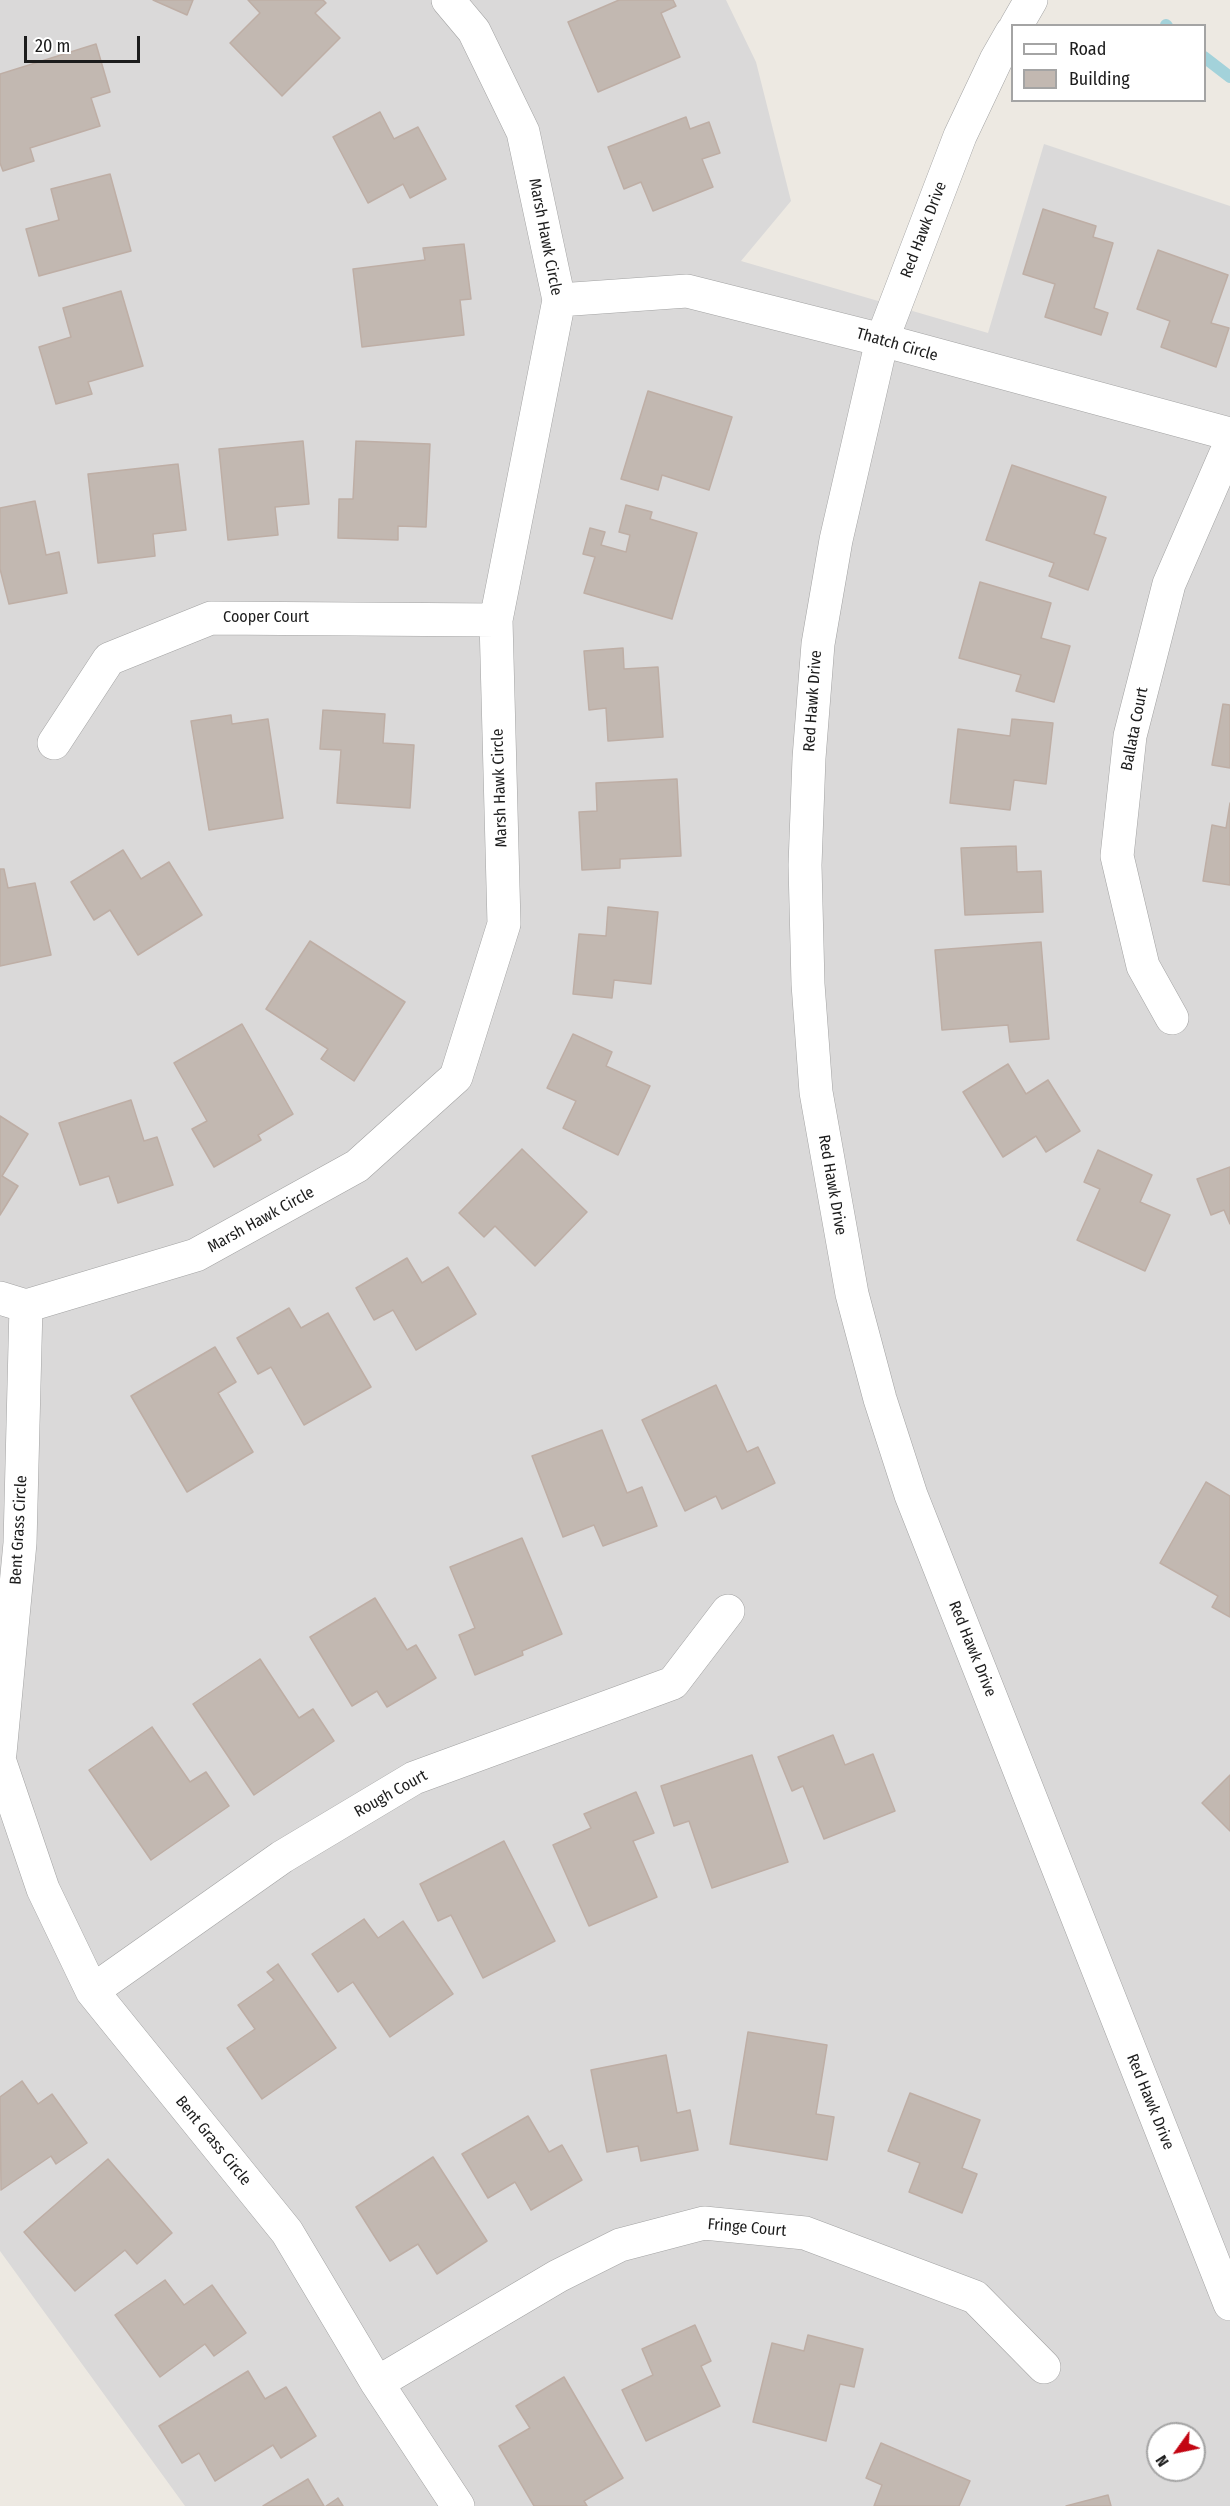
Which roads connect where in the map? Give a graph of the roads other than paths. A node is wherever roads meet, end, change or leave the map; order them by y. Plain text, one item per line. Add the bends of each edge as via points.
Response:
1 (448, 0) edge
2 (1031, 0) edge
3 (1017, 24) edge
4 (1011, 34) edge
5 (559, 300) junction
6 (882, 340) junction
7 (1230, 434) edge
8 (1230, 444) edge
9 (496, 620) junction
10 (54, 743) dead end
11 (1172, 1018) dead end
12 (13, 1302) edge
13 (728, 1611) dead end
14 (0, 1753) edge
15 (0, 1761) edge
16 (92, 1991) junction
17 (1230, 2304) edge
18 (1044, 2367) dead end
19 (377, 2383) junction
20 (458, 2506) edge

1 - 5 street, Marsh Hawk Circle via 474,32 523,132
2 - 3 street
4 - 6 street, Red Hawk Drive via 960,136
5 - 6 street, Thatch Circle via 687,291
5 - 9 street, Marsh Hawk Circle
6 - 7 street, Thatch Circle
6 - 17 street, Red Hawk Drive via 836,540 818,644 809,758 805,865 808,984 816,1092 832,1191 852,1294 911,1495
8 - 11 street, Ballata Court via 1169,584 1130,736 1117,856 1143,966
9 - 10 street, Cooper Court via 211,618 109,659
9 - 12 street, Marsh Hawk Circle via 504,924 456,1077 357,1166 196,1255
12 - 14 street, Bent Grass Circle via 20,1544
13 - 16 street, Rough Court via 673,1683 414,1778 282,1857
15 - 16 street, Bent Grass Circle via 43,1889
16 - 19 street, Bent Grass Circle via 287,2232
18 - 19 street, Fringe Court via 975,2297 805,2233 704,2223 620,2245 558,2276
19 - 20 street, Bent Grass Circle

